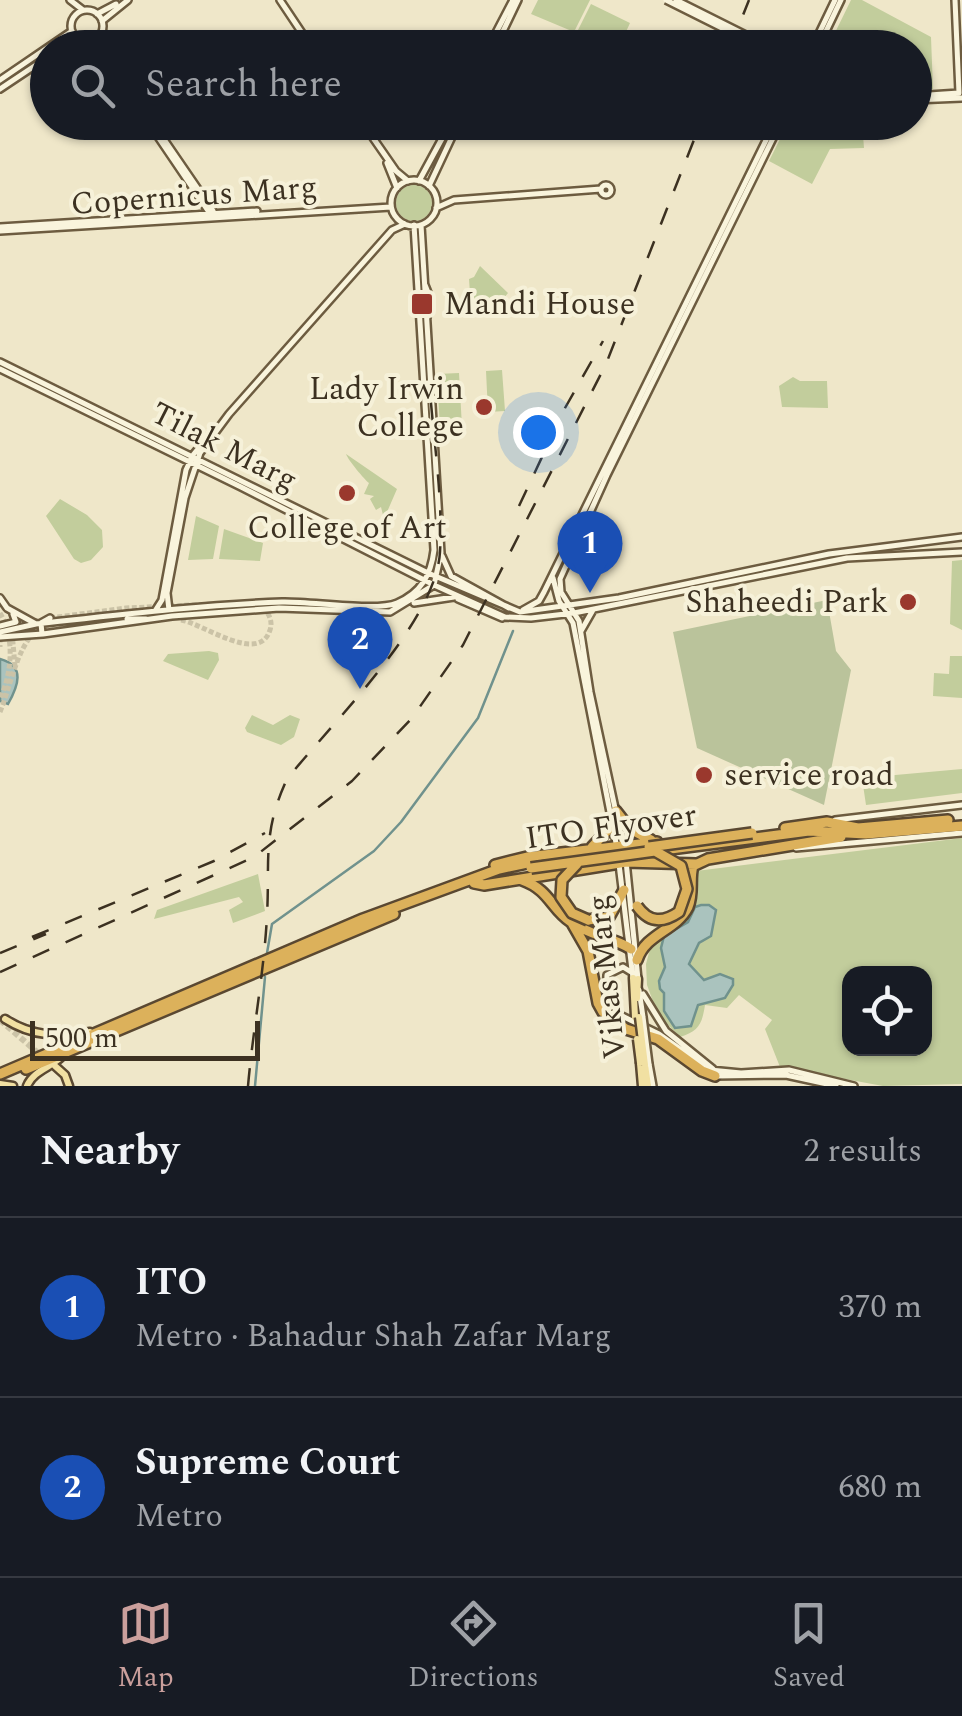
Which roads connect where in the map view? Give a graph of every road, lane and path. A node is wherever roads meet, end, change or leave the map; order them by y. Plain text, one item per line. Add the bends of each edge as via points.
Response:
1 (68, 0) edge
2 (126, 0) edge
3 (280, 0) edge
4 (515, 0) edge
5 (666, 0) edge
6 (676, 0) edge
7 (838, 0) edge
8 (955, 0) edge
9 (84, 10) junction
10 (76, 14) junction
11 (96, 14) junction
12 (102, 21) junction
13 (72, 30) edge
14 (101, 30) edge
15 (300, 30) edge
16 (501, 30) edge
17 (726, 30) edge
18 (736, 30) edge
19 (824, 30) edge
20 (30, 60) edge
21 (30, 69) edge
22 (0, 80) edge
23 (0, 89) edge
24 (961, 95) edge
25 (932, 97) edge
26 (162, 140) edge
27 (373, 140) edge
28 (374, 140) edge
29 (444, 140) edge
30 (448, 140) edge
31 (769, 140) edge
32 (769, 140) edge
33 (408, 181) junction
34 (420, 181) junction
35 (429, 186) junction
36 (397, 188) junction
37 (601, 190) dead end
38 (434, 194) junction
39 (454, 200) junction
40 (391, 204) junction
41 (436, 208) junction
42 (213, 215) junction
43 (396, 218) junction
44 (405, 224) junction
45 (418, 225) junction
46 (0, 229) edge
47 (392, 230) junction
48 (0, 366) edge
49 (194, 459) junction
50 (313, 520) junction
51 (962, 537) edge
52 (437, 544) junction
53 (962, 552) edge
54 (442, 553) junction
55 (433, 558) junction
56 (416, 567) junction
57 (553, 576) junction
58 (427, 577) junction
59 (437, 577) junction
60 (168, 578) junction
61 (457, 582) junction
62 (432, 586) junction
63 (457, 597) junction
64 (0, 598) edge
65 (406, 605) junction
66 (398, 606) junction
67 (7, 608) junction
68 (595, 608) junction
69 (169, 610) junction
70 (155, 611) junction
71 (567, 611) junction
72 (520, 612) junction
73 (50, 618) tunnel mouth
74 (164, 618) junction
75 (126, 619) tunnel mouth
76 (154, 620) junction
77 (181, 620) tunnel mouth
78 (39, 623) junction
79 (0, 632) edge
80 (42, 634) junction
81 (578, 634) junction
82 (962, 805) edge
83 (613, 814) junction
84 (826, 822) junction
85 (961, 825) edge
86 (858, 834) junction
87 (756, 835) junction
88 (620, 846) junction
89 (656, 846) junction
90 (587, 850) junction
91 (784, 850) junction
92 (768, 852) junction
93 (579, 862) junction
94 (623, 863) junction
95 (696, 864) junction
96 (531, 865) junction
97 (590, 870) junction
98 (519, 878) junction
99 (470, 881) junction
100 (627, 892) junction
101 (572, 923) junction
102 (631, 949) junction
103 (636, 960) junction
104 (635, 978) junction
105 (194, 995) junction
106 (6, 1019) dead end
107 (102, 1030) junction
108 (66, 1052) junction
109 (689, 1055) junction
110 (53, 1067) tunnel mouth
111 (786, 1072) junction
112 (715, 1073) joint
113 (0, 1079) edge
114 (646, 1085) edge
115 (13, 1086) edge
116 (27, 1086) edge
117 (67, 1086) edge
118 (836, 1086) edge
119 (854, 1086) edge

1 - 9 main road
1 - 10 main road
2 - 11 main road
2 - 12 main road
3 - 15 main road
4 - 16 main road
5 - 17 main road, bridge
6 - 18 main road, bridge
7 - 19 main road
8 - 24 main road
9 - 10 main road
9 - 11 main road
10 - 13 main road
11 - 12 main road
12 - 14 main road
20 - 22 main road
21 - 23 main road
24 - 25 main road
26 - 42 main road
27 - 36 main road
28 - 33 main road
29 - 34 main road
30 - 35 main road
31 - 57 main road
32 - 71 main road via 585,519 560,579
33 - 34 main road
33 - 36 main road
34 - 35 main road
35 - 38 main road
36 - 40 main road
37 - 39 main road
38 - 39 main road
38 - 41 main road
39 - 41 main road
40 - 42 main road, Copernicus Marg
40 - 43 main road
41 - 45 main road
42 - 46 main road, Copernicus Marg
43 - 44 main road
43 - 47 main road
44 - 45 main road
44 - 47 main road
45 - 52 main road
45 - 52 main road via 433,386
47 - 49 main road
48 - 49 main road, Tilak Marg
49 - 50 main road, Tilak Marg
49 - 60 main road
50 - 56 main road, Tilak Marg
50 - 58 main road, Tilak Marg
51 - 71 main road via 830,554
52 - 54 main road
52 - 55 main road
53 - 68 main road via 835,560
54 - 59 main road
54 - 61 main road
55 - 56 main road
55 - 58 main road
56 - 58 main road, Tilak Marg
57 - 71 main road
57 - 72 main road via 540,601
58 - 59 main road
58 - 62 main road
58 - 66 main road
59 - 61 main road
59 - 62 main road
60 - 69 main road
60 - 70 main road
61 - 72 main road
62 - 63 main road
62 - 65 main road
63 - 65 main road
63 - 71 main road via 505,617
64 - 67 main road
65 - 66 main road
66 - 69 main road via 284,602
66 - 74 main road via 382,613 288,608
67 - 78 main road
67 - 79 main road via 16,621
68 - 71 main road
68 - 81 main road
69 - 70 main road
70 - 78 main road
71 - 72 main road
71 - 81 main road, Vikas Marg
71 - 81 main road
73 - 78 main road
74 - 76 main road
74 - 77 main road
75 - 76 main road
76 - 80 main road
78 - 79 main road
78 - 80 main road
79 - 80 main road
81 - 83 main road, Vikas Marg
82 - 84 main road
83 - 88 main road, Vikas Marg
83 - 89 highway
83 - 90 highway
84 - 85 highway
84 - 87 highway
85 - 86 highway
85 - 91 main road
86 - 87 highway
86 - 91 highway
87 - 89 highway, ITO Flyover, bridge
87 - 92 highway
87 - 96 highway, ITO Flyover, bridge
88 - 89 highway
88 - 90 highway
88 - 94 main road, Vikas Marg
89 - 93 highway, ITO Flyover, bridge
89 - 100 highway, bridge via 686,877 679,912 651,919
90 - 97 highway
90 - 99 highway via 505,861 472,873
91 - 92 highway
92 - 95 highway
93 - 96 highway, ITO Flyover, bridge
93 - 100 highway, bridge via 560,889 564,903 582,919 605,920
94 - 95 highway
94 - 97 highway
94 - 100 main road, Vikas Marg
95 - 103 highway via 686,911 648,940
96 - 99 highway, ITO Flyover
97 - 98 highway
98 - 99 highway
98 - 101 highway via 550,897
99 - 105 highway
100 - 102 main road, Vikas Marg
100 - 103 main road, Vikas Marg
101 - 102 highway
101 - 109 highway via 588,952 604,1012 626,1029
102 - 104 main road, Vikas Marg
103 - 104 main road, Vikas Marg
104 - 109 main road via 656,1018
104 - 109 main road via 624,967 608,973 608,1001
104 - 114 main road, Vikas Marg, bridge
105 - 107 highway
105 - 108 highway
106 - 107 main road via 46,1036
107 - 113 highway
108 - 113 highway
108 - 116 main road
109 - 112 highway
110 - 117 main road
111 - 112 main road
111 - 118 main road
111 - 119 main road
113 - 115 main road

